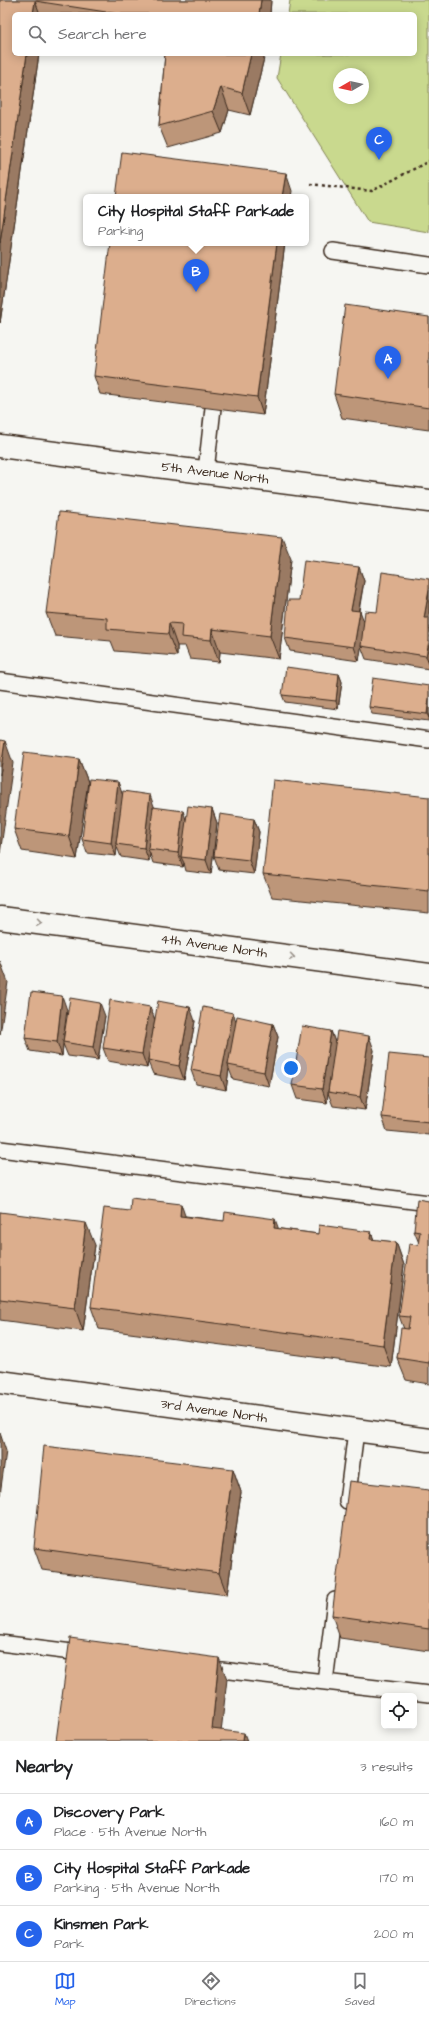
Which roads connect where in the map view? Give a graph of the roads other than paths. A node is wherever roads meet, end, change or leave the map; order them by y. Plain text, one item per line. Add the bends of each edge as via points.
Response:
1 (333, 251) dead end
2 (429, 265) edge
3 (213, 408) edge
4 (0, 446) edge
5 (206, 472) junction
6 (429, 501) edge
7 (0, 681) edge
8 (429, 740) edge
9 (0, 918) edge
10 (429, 975) edge
11 (0, 1149) edge
12 (429, 1203) edge
13 (0, 1382) edge
14 (356, 1430) junction
15 (429, 1440) edge
16 (346, 1512) edge
17 (337, 1589) edge
18 (0, 1643) edge
19 (105, 1656) edge
20 (192, 1666) edge
21 (326, 1682) junction
22 (429, 1694) edge

1 - 2 lane
3 - 5 lane
4 - 5 street, 5th Avenue North
5 - 6 street, 5th Avenue North
7 - 8 lane
9 -> 10 street, 4th Avenue North
11 - 12 lane
13 - 14 street, 3rd Avenue North
14 - 15 street, 3rd Avenue North
14 - 16 lane
17 - 21 lane
18 - 19 lane
20 - 21 lane
21 - 22 lane

